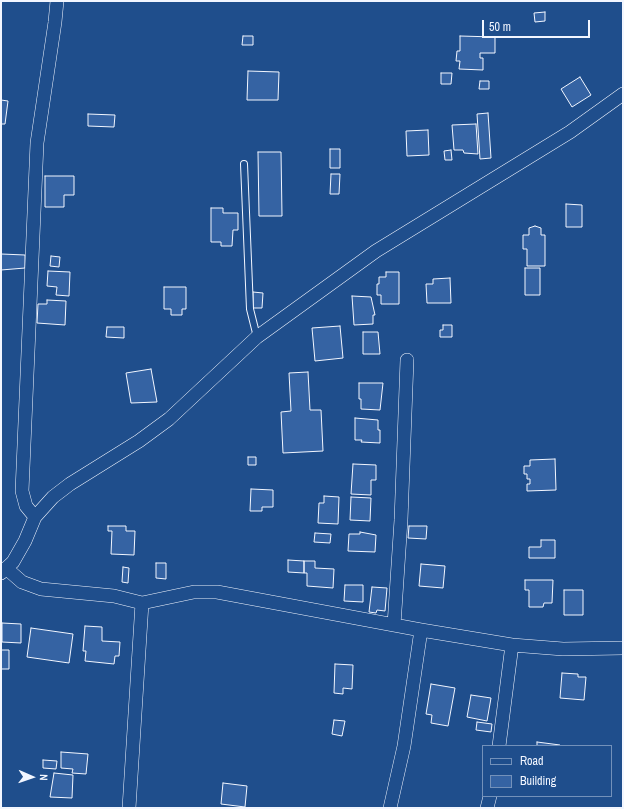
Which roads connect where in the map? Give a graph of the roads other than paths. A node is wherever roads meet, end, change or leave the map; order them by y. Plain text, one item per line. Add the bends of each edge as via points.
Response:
1 (56, 1) edge
2 (623, 94) edge
3 (244, 164) dead end
4 (257, 337) junction
5 (407, 360) dead end
6 (35, 517) junction
7 (4, 570) edge
8 (142, 603) junction
9 (394, 625) junction
10 (421, 630) junction
11 (512, 645) junction
12 (623, 648) edge
13 (498, 745) edge
14 (490, 797) edge
15 (129, 808) edge
16 (390, 808) edge
17 (487, 808) edge

1 - 6 street via 37,143 22,491 26,506
2 - 4 street via 570,132 376,251
3 - 4 lane via 250,309
4 - 6 street via 169,419 139,441 61,489
5 - 9 street
6 - 7 street via 20,550
7 - 8 street via 22,582 41,589 114,596
8 - 9 street via 194,592 218,592
8 - 15 street
9 - 10 street
10 - 11 street
10 - 16 street via 404,746
11 - 12 street via 563,649
11 - 13 street
14 - 17 street

